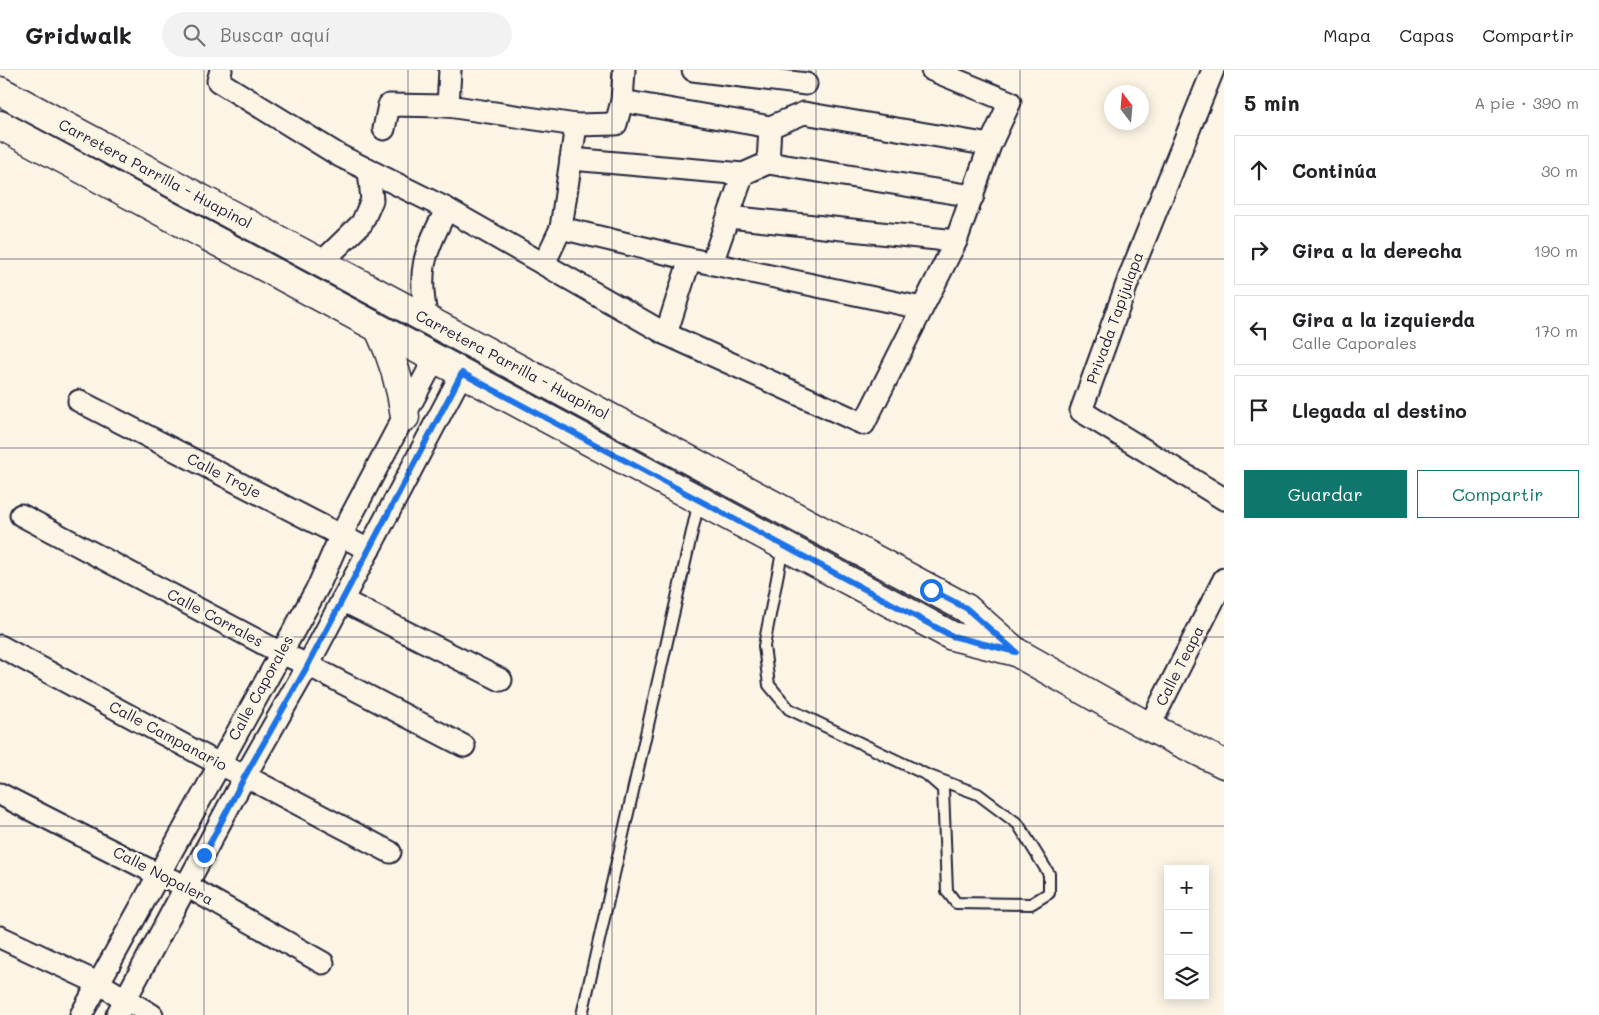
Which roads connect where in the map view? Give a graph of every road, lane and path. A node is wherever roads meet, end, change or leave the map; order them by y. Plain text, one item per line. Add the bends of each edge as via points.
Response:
1 (221, 70) edge
2 (450, 70) edge
3 (624, 70) edge
4 (693, 70) edge
5 (932, 70) edge
6 (1213, 70) edge
7 (805, 77) edge
8 (0, 91) edge
9 (622, 101) junction
10 (448, 106) junction
11 (804, 114) junction
12 (0, 125) edge
13 (576, 125) junction
14 (770, 127) junction
15 (384, 129) dead end
16 (990, 145) junction
17 (571, 160) junction
18 (768, 163) junction
19 (369, 172) junction
20 (743, 174) junction
21 (973, 196) junction
22 (447, 209) junction
23 (729, 217) junction
24 (561, 228) junction
25 (956, 241) junction
26 (690, 259) junction
27 (322, 263) junction
28 (712, 263) junction
29 (544, 264) junction
30 (921, 308) junction
31 (428, 320) junction
32 (379, 329) junction
33 (666, 334) junction
34 (435, 358) junction
35 (462, 373) junction
36 (79, 401) dead end
37 (405, 416) junction
38 (1224, 499) edge
39 (700, 500) junction
40 (21, 515) dead end
41 (340, 537) junction
42 (783, 545) junction
43 (369, 550) junction
44 (1224, 578) edge
45 (342, 600) junction
46 (0, 646) edge
47 (1016, 652) junction
48 (280, 653) junction
49 (308, 665) junction
50 (501, 680) dead end
51 (1149, 727) junction
52 (464, 746) dead end
53 (219, 764) junction
54 (1224, 764) edge
55 (927, 775) junction
56 (245, 776) junction
57 (0, 794) edge
58 (390, 852) dead end
59 (159, 875) junction
60 (187, 886) junction
61 (0, 937) edge
62 (323, 963) dead end
63 (100, 984) junction
64 (121, 1007) edge
65 (81, 1015) edge
66 (152, 1015) edge
67 (582, 1015) edge

1 - 19 street via 218,81
2 - 10 street
3 - 9 street
4 - 7 street
5 - 16 street via 1010,102
6 - 38 street, Privada Tapijulapa via 1131,273 1081,411
7 - 11 street
8 - 27 main road, Carretera Parrilla - Huapinol
9 - 13 street via 616,124
9 - 14 street
10 - 13 street
10 - 15 street via 388,105
11 - 14 street
11 - 16 street
12 - 32 main road, Carretera Parrilla - Huapinol
13 - 17 street
14 - 18 street
16 - 21 street
17 - 20 street
17 - 24 street
18 - 20 street
18 - 21 street
19 - 22 street
19 - 27 street via 372,200 362,223
20 - 23 street
21 - 25 street
22 - 29 street
22 - 31 street via 430,240 422,267 422,291
23 - 25 street
23 - 28 street
24 - 26 street
24 - 29 street
25 - 30 street
26 - 28 street
26 - 33 street
27 - 31 main road, Carretera Parrilla - Huapinol
28 - 30 street
29 - 33 street
30 - 33 street via 864,424
31 - 47 main road, Carretera Parrilla - Huapinol via 966,608
32 - 34 main road, Carretera Parrilla - Huapinol
32 - 37 main road via 391,353
34 - 35 main road, Carretera Parrilla - Huapinol
34 - 37 street, Calle Caporales
35 - 39 main road, Carretera Parrilla - Huapinol
35 - 43 street, Calle Caporales
36 - 41 street, Calle Troje
37 - 41 street, Calle Caporales
39 - 42 main road, Carretera Parrilla - Huapinol
39 - 67 lane
40 - 48 street, Calle Corrales
41 - 43 street, Calle Troje
41 - 48 street, Calle Caporales via 319,585
42 - 47 main road, Carretera Parrilla - Huapinol via 952,636
42 - 55 lane via 764,646 770,685 789,710
43 - 45 street, Calle Caporales
44 - 51 street, Calle Teapa
45 - 49 street, Calle Caporales
45 - 50 street
46 - 53 street, Calle Campanario
47 - 51 main road, Carretera Parrilla - Huapinol
48 - 49 street, Calle Corrales
48 - 53 street, Calle Caporales
49 - 52 street, Calle Corrales
49 - 56 street, Calle Caporales
51 - 54 main road, Carretera Parrilla - Huapinol
53 - 56 street, Calle Campanario
53 - 59 street, Calle Caporales
55 - 55 lane via 943,789 947,891 956,903 1031,904 1049,893 1048,874 1018,824 978,794
56 - 58 street, Calle Campanario
56 - 60 street, Calle Caporales
57 - 59 street, Calle Nopalera
59 - 60 street, Calle Nopalera
59 - 63 street, Calle Caporales
60 - 62 street, Calle Nopalera
60 - 64 street, Calle Caporales
61 - 63 street
63 - 64 street
63 - 65 street, Calle Caporales
64 - 66 street

